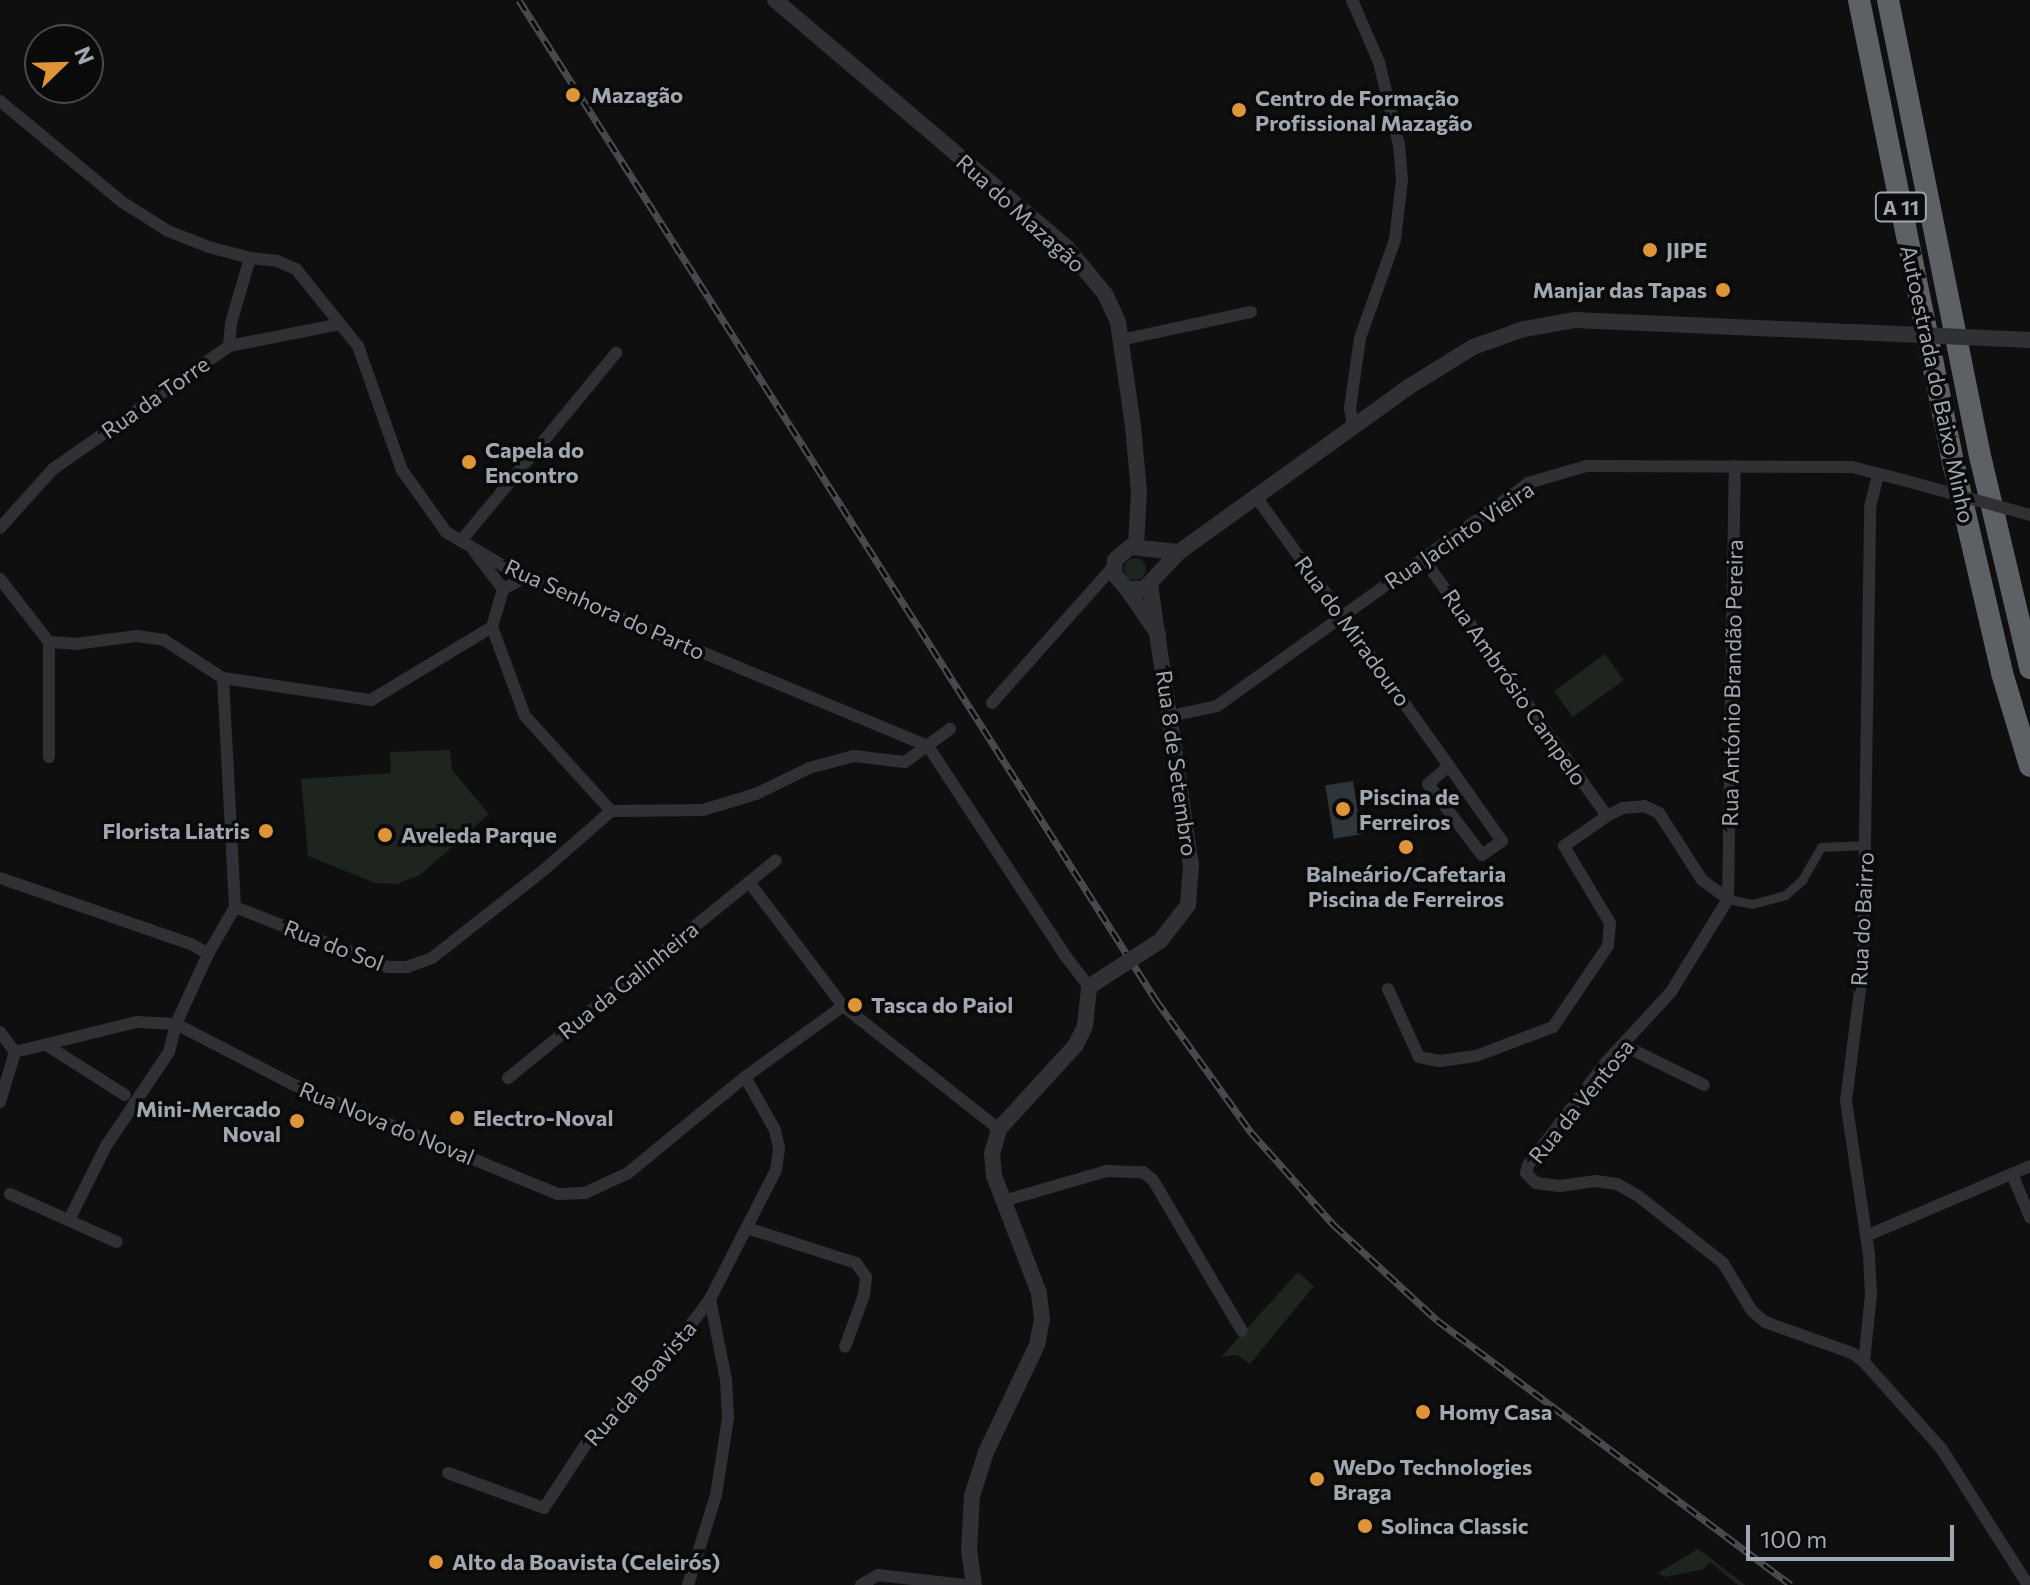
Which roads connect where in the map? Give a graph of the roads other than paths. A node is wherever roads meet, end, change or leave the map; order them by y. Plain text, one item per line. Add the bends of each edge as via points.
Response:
1 (775, 0) edge
2 (1352, 0) edge
3 (1859, 0) edge
4 (1888, 0) edge
5 (0, 101) edge
6 (250, 258) junction
7 (1251, 312) dead end
8 (340, 324) junction
9 (1121, 340) junction
10 (2030, 340) edge
11 (229, 346) junction
12 (616, 353) dead end
13 (1353, 425) junction
14 (1735, 466) junction
15 (1878, 475) junction
16 (1256, 497) junction
17 (2030, 515) edge
18 (0, 528) edge
19 (465, 543) junction
20 (1142, 548) junction
21 (1179, 552) junction
22 (1423, 558) junction
23 (1113, 567) junction
24 (524, 578) junction
25 (0, 579) edge
26 (1153, 580) junction
27 (503, 589) junction
28 (1127, 589) junction
29 (1342, 616) junction
30 (492, 627) junction
31 (1159, 635) junction
32 (49, 642) junction
33 (2030, 668) edge
34 (223, 678) junction
35 (992, 703) dead end
36 (1170, 716) junction
37 (950, 729) dead end
38 (928, 746) junction
39 (49, 757) dead end
40 (1449, 766) junction
41 (2030, 766) edge
42 (611, 811) junction
43 (1607, 816) junction
44 (1866, 845) junction
45 (776, 860) dead end
46 (0, 878) edge
47 (749, 882) junction
48 (1728, 899) junction
49 (235, 907) junction
50 (208, 954) junction
51 (1089, 987) junction
52 (1388, 989) dead end
53 (843, 1006) junction
54 (176, 1024) junction
55 (0, 1032) edge
56 (48, 1046) junction
57 (1625, 1046) junction
58 (15, 1052) junction
59 (745, 1077) junction
60 (508, 1078) dead end
61 (1704, 1085) dead end
62 (125, 1095) dead end
63 (1, 1097) edge
64 (999, 1129) junction
65 (2030, 1166) edge
66 (2012, 1174) junction
67 (10, 1194) dead end
68 (1003, 1201) junction
69 (2030, 1217) edge
70 (69, 1220) junction
71 (747, 1228) junction
72 (1866, 1236) junction
73 (117, 1242) dead end
74 (710, 1299) junction
75 (1242, 1331) dead end
76 (845, 1347) dead end
77 (1864, 1362) junction
78 (448, 1473) dead end
79 (688, 1585) edge
80 (861, 1585) edge
81 (964, 1585) edge
82 (974, 1585) edge
83 (2028, 1585) edge

1 - 9 street, Rua do Mazagão via 1067,248 1105,294
2 - 13 street via 1379,62 1402,180 1395,240 1360,338 1350,408
3 - 41 highway, Autoestrada do Baixo Minho / A 11 via 1954,466 2002,673
4 - 33 highway, Autoestrada do Baixo Minho / A 11 via 1978,446
5 - 6 street, Rua Senhora do Parto via 122,202 168,231
6 - 8 street, Rua Senhora do Parto via 296,269
6 - 11 street
7 - 9 street
8 - 11 street, Rua da Torre
8 - 19 street, Rua Senhora do Parto via 358,346 402,470 446,532
9 - 20 street, Rua do Mazagão
10 - 13 street, bridge via 1575,320 1473,347
11 - 18 street, Rua da Torre via 53,469
12 - 19 street
13 - 16 street
14 - 15 street, Rua Jacinto Vieira via 1852,467
14 - 22 street, Rua Jacinto Vieira via 1586,466 1528,483
14 - 48 street, Rua António Brandão Pereira
15 - 17 street, Rua Jacinto Vieira, bridge
15 - 44 street, Rua do Bairro via 1870,507
16 - 21 street
16 - 29 street, Rua do Miradouro
19 - 24 street, Rua Senhora do Parto
19 - 27 street
20 - 21 street
20 - 23 street via 1118,554
20 - 26 street via 1156,561
21 - 26 street
22 - 29 street, Rua Jacinto Vieira
22 - 43 street, Rua Ambrósio Campelo
23 - 28 street via 1117,581
23 - 35 street
24 - 27 street
24 - 38 street, Rua Senhora do Parto
25 - 32 street
26 - 28 street via 1138,590
26 - 31 street, Rua 8 de Setembro
27 - 30 street
28 - 31 street, Rua 8 de Setembro
29 - 36 street, Rua Jacinto Vieira via 1217,706
29 - 40 street, Rua do Miradouro
30 - 34 street via 371,700
30 - 42 street via 525,716
31 - 36 street, Rua 8 de Setembro
32 - 34 street via 137,636 164,640
32 - 39 street
34 - 49 street
36 - 51 street, Rua 8 de Setembro, bridge via 1191,865 1188,905 1160,941
37 - 38 street
38 - 42 street via 905,762 854,756 809,768 756,794 703,810
38 - 51 street
40 - 40 street, Rua do Miradouro via 1502,841 1482,855 1428,784
42 - 49 street, Rua do Sol via 432,958 407,967 388,967
43 - 48 street via 1644,806 1659,813 1702,880
43 - 52 street via 1564,846 1610,923 1608,946 1553,1027 1476,1056 1440,1061 1419,1057
44 - 48 street via 1821,847 1802,880 1785,895 1752,904
44 - 72 street, Rua do Bairro via 1863,967 1846,1101
45 - 47 street, Rua da Galinheira
46 - 50 street
47 - 53 street
47 - 60 street, Rua da Galinheira
48 - 57 street, Rua da Ventosa via 1671,992
49 - 50 street
50 - 54 street
51 - 64 street via 1085,1026 1075,1046
53 - 59 street, Rua Nova do Noval
53 - 64 street
54 - 56 street via 136,1022
54 - 59 street, Rua Nova do Noval via 292,1084 558,1194 585,1193 628,1173
54 - 70 street via 169,1052 106,1146
55 - 58 street
56 - 58 street
56 - 62 street
57 - 61 street
57 - 77 street, Rua da Ventosa via 1607,1061 1528,1165 1529,1179 1560,1186 1617,1184 1723,1263 1752,1311 1765,1322
58 - 63 street
59 - 71 street, Rua da Boavista via 775,1130 779,1148 776,1170
64 - 68 street via 992,1154
65 - 66 street
66 - 69 street
66 - 72 street
67 - 70 street
68 - 75 street via 1106,1171 1143,1172 1153,1180
68 - 82 street via 1039,1293 1042,1319 1037,1345 986,1452 972,1496 969,1551
70 - 73 street
71 - 74 street, Rua da Boavista
71 - 76 street via 856,1263 866,1277 864,1295
72 - 77 street, Rua do Bairro via 1871,1294
74 - 78 street, Rua da Boavista via 652,1376 588,1441 544,1508
74 - 79 street via 728,1418 716,1495
77 - 83 street, Rua da Ventosa via 1941,1448
80 - 81 street via 878,1575

